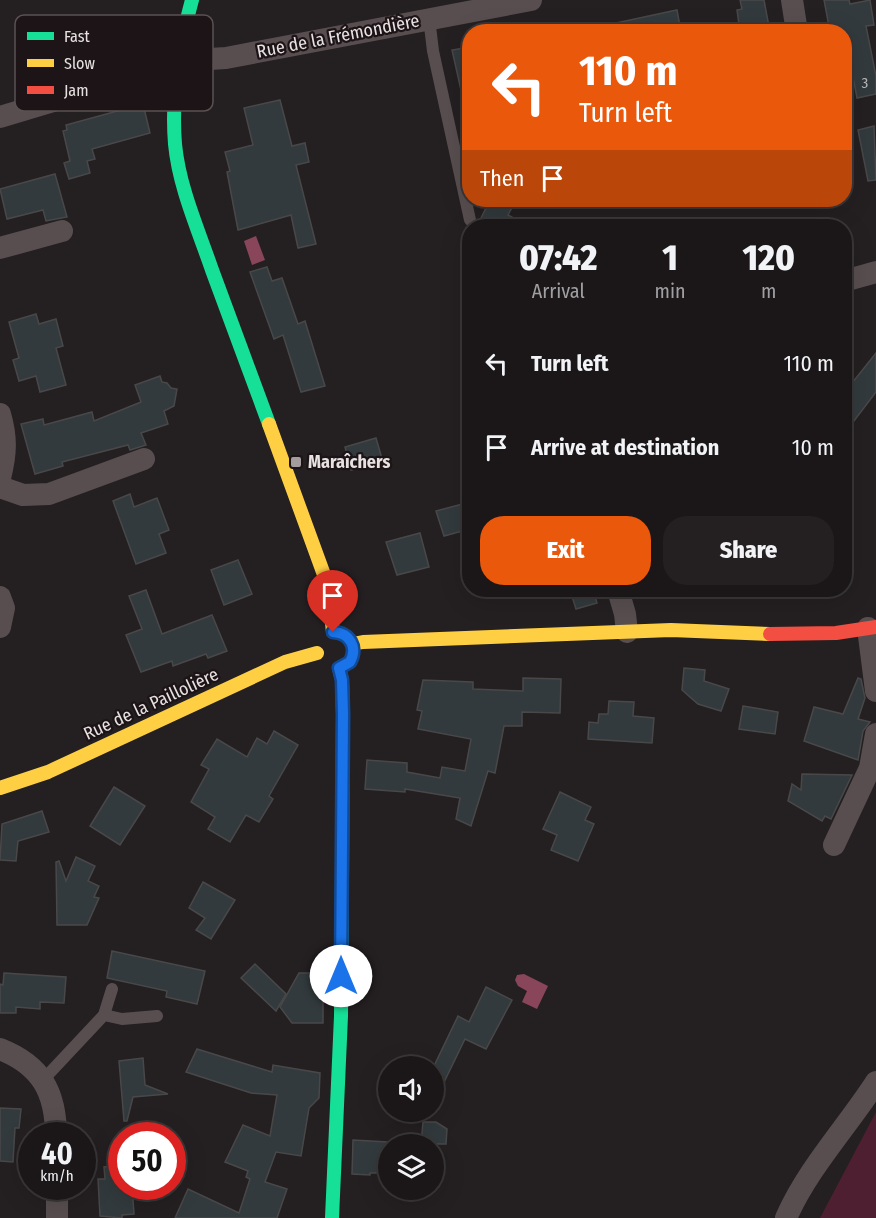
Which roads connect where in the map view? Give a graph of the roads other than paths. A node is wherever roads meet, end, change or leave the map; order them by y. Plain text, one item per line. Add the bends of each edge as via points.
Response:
1 (192, 0) edge
2 (531, 0) edge
3 (792, 0) edge
4 (429, 9) edge
5 (189, 15) edge
6 (796, 24) edge
7 (213, 59) edge
8 (20, 111) edge
9 (177, 111) edge
10 (0, 117) edge
11 (462, 183) edge
12 (62, 231) dead end
13 (0, 248) edge
14 (876, 273) edge
15 (852, 280) edge
16 (0, 414) edge
17 (144, 459) dead end
18 (0, 478) edge
19 (0, 487) edge
20 (0, 597) edge
21 (620, 597) edge
22 (0, 627) edge
23 (872, 628) edge
24 (627, 632) junction
25 (334, 653) junction
26 (876, 691) edge
27 (876, 734) edge
28 (873, 768) edge
29 (0, 788) edge
30 (834, 845) dead end
31 (112, 989) dead end
32 (104, 1015) junction
33 (158, 1016) dead end
34 (0, 1049) edge
35 (43, 1080) junction
36 (876, 1082) edge
37 (56, 1122) edge
38 (57, 1200) edge
39 (57, 1218) edge
40 (332, 1218) edge
41 (786, 1218) edge

1 - 5 main road
2 - 4 street, Rue de la Frémondière
3 - 6 street
4 - 7 street, Rue de la Frémondière
4 - 11 lane via 433,51
8 - 10 street, Rue de la Frémondière
9 - 25 main road via 178,162 185,191 327,583
12 - 13 street
14 - 15 street
16 - 18 street via 6,455
17 - 19 street via 49,494 22,495
20 - 22 street via 4,608
21 - 24 street
23 - 24 main road, Rue de la Paillolière via 794,634
23 - 26 street
24 - 25 main road, Rue de la Paillolière via 363,642
25 - 29 main road, Rue de la Paillolière via 285,662 48,772
25 - 40 main road via 342,680 343,714 341,1016
27 - 28 street
28 - 30 street
31 - 32 lane
32 - 33 lane via 122,1019
32 - 35 lane
34 - 35 street via 22,1059
35 - 37 street
36 - 41 street via 794,1199
38 - 39 street

